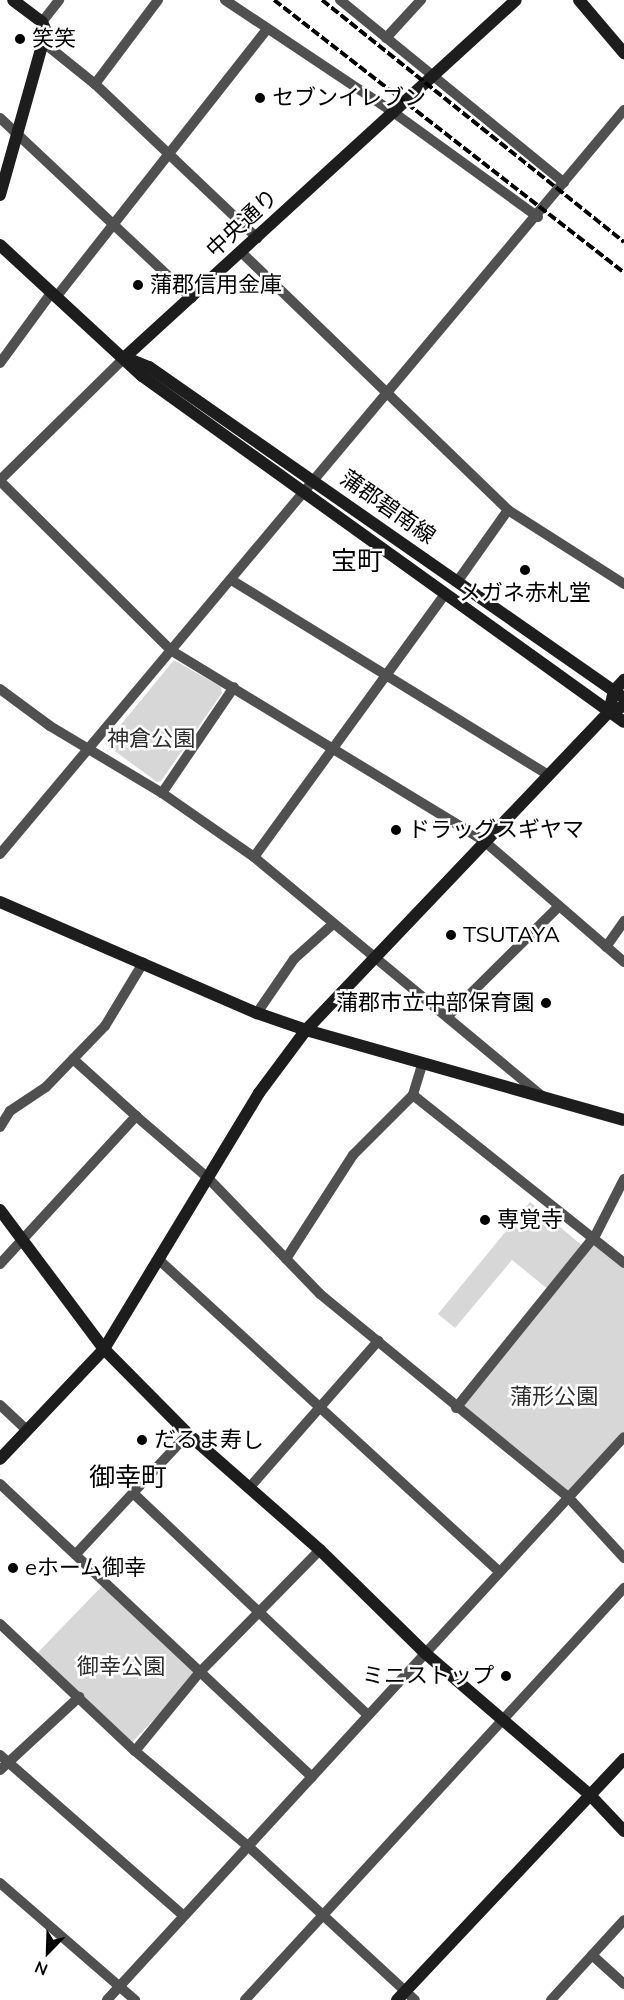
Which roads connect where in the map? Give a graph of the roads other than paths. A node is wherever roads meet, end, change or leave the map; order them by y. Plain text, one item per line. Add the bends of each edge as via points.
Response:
1 (14, 0) edge
2 (59, 0) edge
3 (158, 0) edge
4 (225, 0) edge
5 (340, 0) edge
6 (421, 0) edge
7 (516, 0) edge
8 (579, 0) edge
9 (42, 22) junction
10 (267, 29) junction
11 (386, 38) junction
12 (44, 43) junction
13 (624, 53) edge
14 (432, 77) junction
15 (94, 84) junction
16 (624, 110) edge
17 (393, 112) junction
18 (0, 118) edge
19 (18, 133) junction
20 (168, 154) junction
21 (564, 183) junction
22 (0, 195) edge
23 (538, 217) junction
24 (114, 222) junction
25 (257, 238) junction
26 (0, 245) edge
27 (242, 252) junction
28 (55, 294) junction
29 (192, 298) junction
30 (125, 357) junction
31 (0, 363) edge
32 (388, 393) junction
33 (0, 481) edge
34 (315, 481) junction
35 (303, 493) junction
36 (508, 510) junction
37 (233, 581) junction
38 (457, 582) junction
39 (624, 584) edge
40 (446, 593) junction
41 (172, 651) junction
42 (387, 677) junction
43 (624, 680) edge
44 (234, 687) junction
45 (0, 689) edge
46 (619, 694) edge
47 (624, 706) edge
48 (609, 712) junction
49 (624, 723) edge
50 (333, 748) junction
51 (90, 750) junction
52 (547, 774) junction
53 (162, 793) junction
54 (484, 841) junction
55 (0, 854) edge
56 (254, 857) junction
57 (0, 902) edge
58 (558, 907) junction
59 (624, 921) edge
60 (333, 924) junction
61 (606, 947) junction
62 (372, 957) junction
63 (624, 962) edge
64 (143, 963) junction
65 (257, 1013) junction
66 (449, 1015) junction
67 (306, 1030) junction
68 (73, 1059) junction
69 (422, 1065) junction
70 (413, 1095) junction
71 (542, 1096) junction
72 (135, 1116) junction
73 (624, 1120) edge
74 (0, 1127) edge
75 (208, 1178) junction
76 (624, 1179) edge
77 (2, 1214) edge
78 (595, 1236) junction
79 (21, 1238) junction
80 (158, 1259) junction
81 (286, 1259) junction
82 (624, 1263) edge
83 (0, 1264) edge
84 (378, 1341) junction
85 (104, 1348) junction
86 (0, 1405) edge
87 (319, 1405) junction
88 (456, 1408) junction
89 (27, 1431) junction
90 (188, 1434) junction
91 (624, 1437) edge
92 (0, 1459) edge
93 (0, 1484) edge
94 (249, 1488) junction
95 (133, 1493) junction
96 (568, 1497) junction
97 (320, 1550) junction
98 (76, 1554) junction
99 (624, 1558) edge
100 (500, 1572) junction
101 (624, 1588) edge
102 (258, 1612) junction
103 (0, 1624) edge
104 (425, 1653) junction
105 (200, 1671) junction
106 (79, 1697) junction
107 (368, 1715) junction
108 (503, 1720) junction
109 (135, 1751) junction
110 (624, 1759) edge
111 (3, 1762) edge
112 (312, 1777) junction
113 (591, 1796) junction
114 (624, 1831) edge
115 (248, 1846) junction
116 (0, 1883) edge
117 (323, 1915) junction
118 (184, 1916) junction
119 (624, 1920) edge
120 (592, 1955) junction
121 (624, 1984) edge
122 (119, 1987) junction
123 (401, 1995) edge
124 (107, 2000) edge
125 (135, 2000) edge
126 (245, 2000) edge
127 (415, 2000) edge
128 (551, 2000) edge

1 - 9 street
2 - 9 street
3 - 15 street
4 - 10 street
5 - 11 street
6 - 11 street
7 - 14 street, 中央通り
8 - 13 street
9 - 12 street
10 - 17 street
10 - 20 street
11 - 14 street
12 - 15 street
12 - 19 street
14 - 17 street, 中央通り
14 - 21 street
15 - 20 street
16 - 21 street
17 - 23 street
17 - 25 street, 中央通り
18 - 19 street
19 - 22 street
19 - 24 street
20 - 24 street
20 - 25 street
21 - 23 street
23 - 32 street
24 - 28 street
24 - 29 street
25 - 27 street, 中央通り
26 - 28 street, 蒲郡碧南線
27 - 29 street, 中央通り
27 - 32 street
28 - 30 street, 蒲郡碧南線
28 - 31 street
29 - 30 street, 中央通り
30 - 33 street, 中央通り
30 - 34 street, 蒲郡碧南線 via 149,367
30 - 35 street, 蒲郡碧南線 via 142,376
32 - 34 street
32 - 36 street
33 - 41 street
34 - 35 street
34 - 38 street, 蒲郡碧南線
35 - 37 street
35 - 40 street, 蒲郡碧南線
36 - 38 street
36 - 39 street
37 - 41 street
37 - 42 street
38 - 46 street, 蒲郡碧南線
40 - 42 street
40 - 48 street, 蒲郡碧南線
41 - 44 street
41 - 51 street
42 - 50 street
42 - 52 street
43 - 46 street
44 - 50 street
44 - 53 street
45 - 51 street
46 - 48 street
47 - 48 street
48 - 49 street, 蒲郡碧南線
48 - 52 street
50 - 54 street
50 - 56 street
51 - 53 street
51 - 55 street
52 - 54 street
53 - 56 street
54 - 58 street
54 - 62 street
56 - 60 street
57 - 64 street
58 - 61 street
58 - 66 street
59 - 61 street
60 - 62 street
60 - 65 street via 294,959
61 - 63 street
62 - 66 street
62 - 67 street
64 - 65 street
64 - 68 street via 105,1026
65 - 67 street
66 - 71 street
67 - 69 street
67 - 75 street via 259,1093
68 - 72 street
68 - 74 street via 46,1087 10,1111
69 - 70 street
69 - 71 street
70 - 78 street
70 - 81 street via 353,1155
71 - 73 street via 601,1117
72 - 75 street
72 - 79 street
75 - 80 street
75 - 81 street
76 - 78 street
77 - 79 street
78 - 82 street
78 - 88 street
79 - 83 street
79 - 85 street
80 - 85 street
80 - 87 street
81 - 84 street via 320,1294
84 - 87 street
84 - 88 street
85 - 89 street
85 - 90 street
86 - 89 street
87 - 94 street
87 - 100 street
88 - 96 street
89 - 92 street
90 - 94 street
90 - 95 street
91 - 96 street
93 - 98 street
94 - 97 street
95 - 98 street
95 - 102 street
96 - 99 street
96 - 100 street
97 - 102 street
97 - 104 street
98 - 105 street
100 - 104 street
101 - 108 street
102 - 105 street
102 - 107 street
103 - 106 street
104 - 107 street
104 - 108 street
105 - 109 street
105 - 112 street
106 - 109 street
106 - 111 street
107 - 112 street
108 - 113 street
108 - 117 street
109 - 115 street
110 - 113 street
111 - 118 street
112 - 115 street
113 - 114 street
113 - 123 street
115 - 117 street
115 - 118 street
116 - 122 street
117 - 123 street
117 - 126 street
118 - 122 street
119 - 120 street
120 - 121 street
120 - 128 street
122 - 124 street
122 - 125 street
123 - 127 street

